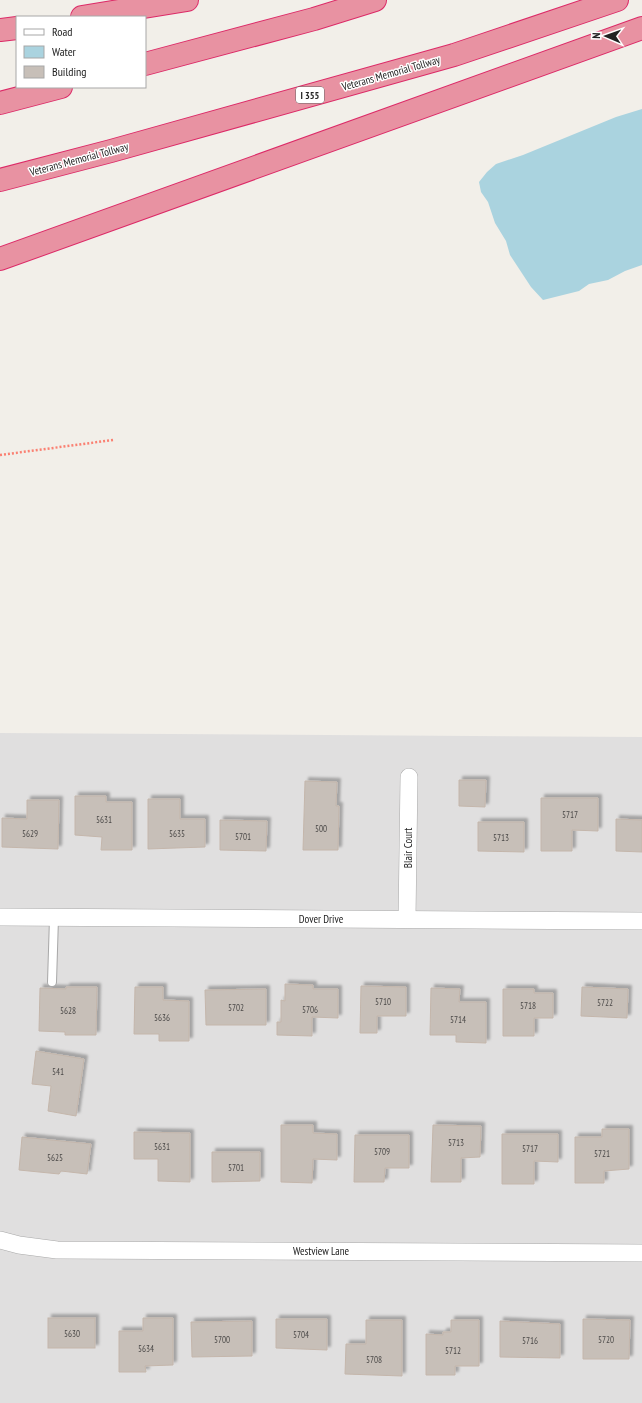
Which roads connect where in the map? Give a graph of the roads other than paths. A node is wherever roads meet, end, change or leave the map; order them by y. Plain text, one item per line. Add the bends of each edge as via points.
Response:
1 (187, 0) edge
2 (375, 0) edge
3 (617, 0) edge
4 (88, 16) edge
5 (16, 28) edge
6 (642, 28) edge
7 (0, 30) edge
8 (146, 64) edge
9 (57, 88) edge
10 (0, 103) edge
11 (0, 180) edge
12 (0, 259) edge
13 (408, 776) dead end
14 (0, 917) edge
15 (54, 918) junction
16 (407, 920) junction
17 (642, 921) edge
18 (52, 982) dead end
19 (0, 1240) edge
20 (642, 1254) edge

1 - 4 highway
2 - 8 highway
3 - 11 highway, Veterans Memorial Tollway / I 355 via 454,55
5 - 7 highway
6 - 12 highway
9 - 10 highway
13 - 16 street, Blair Court
14 - 15 street, Dover Drive
15 - 16 street, Dover Drive
15 - 18 lane
16 - 17 street, Dover Drive
19 - 20 street, Westview Lane via 57,1250

